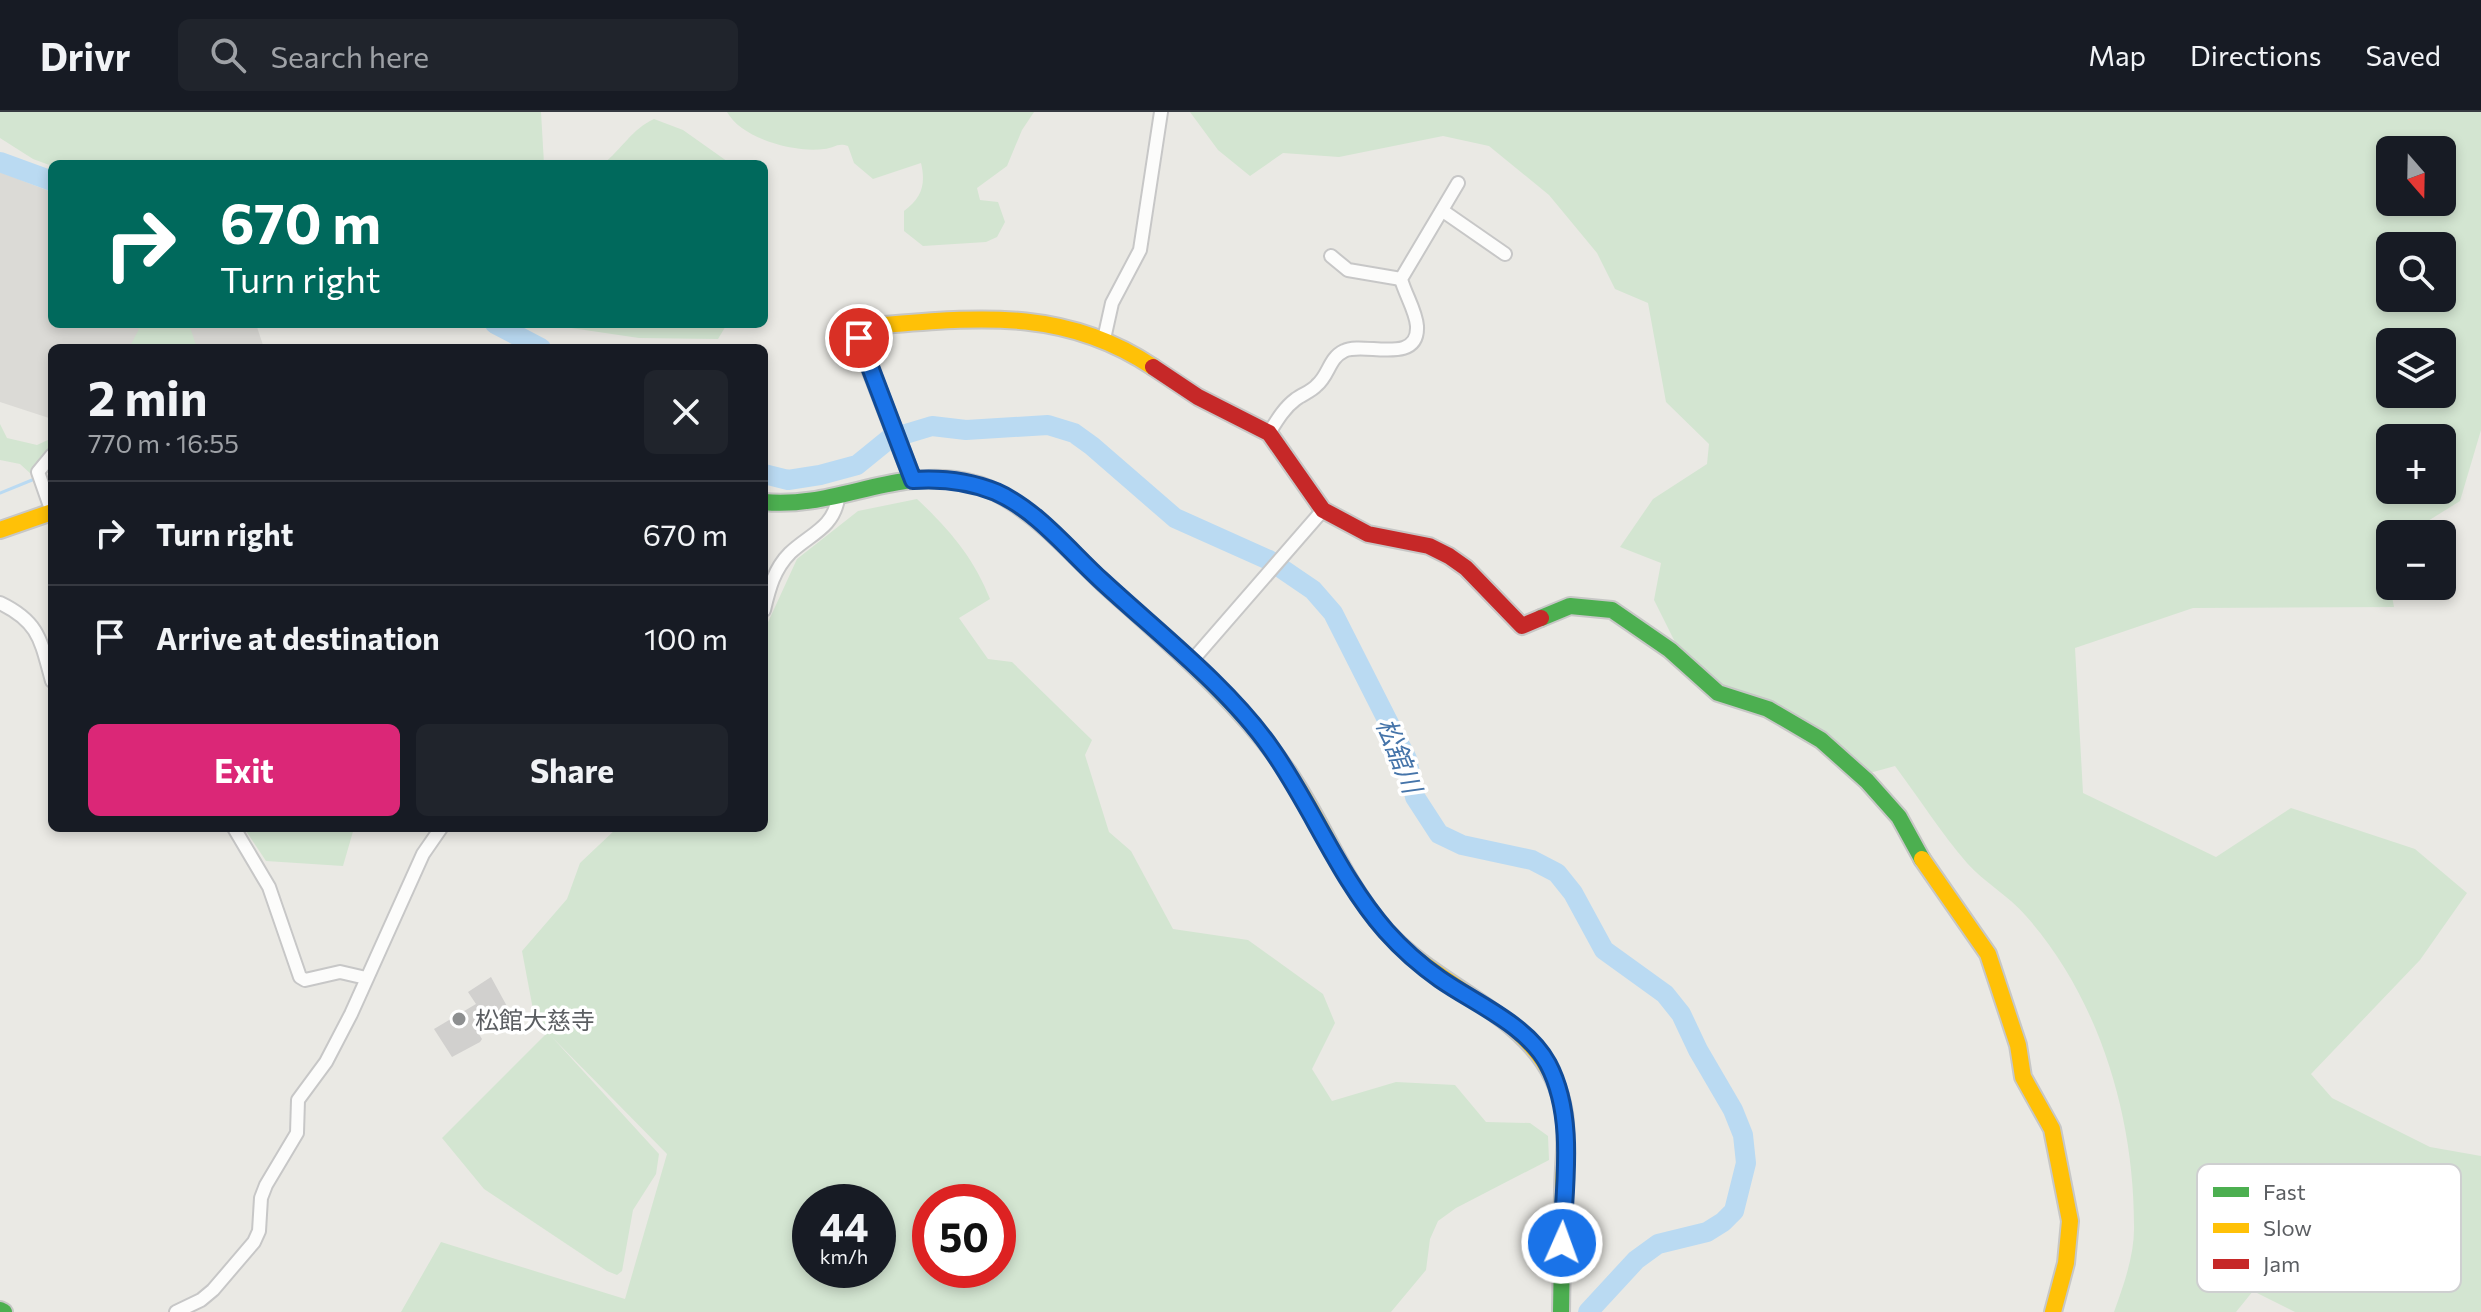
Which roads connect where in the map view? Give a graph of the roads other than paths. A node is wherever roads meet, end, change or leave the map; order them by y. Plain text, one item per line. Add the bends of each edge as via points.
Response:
1 (1161, 112) edge
2 (1458, 183) dead end
3 (1443, 211) junction
4 (1505, 254) dead end
5 (1331, 256) dead end
6 (1401, 279) junction
7 (1104, 339) junction
8 (1269, 433) junction
9 (48, 460) edge
10 (913, 480) junction
11 (838, 499) junction
12 (48, 501) edge
13 (768, 502) edge
14 (1323, 510) junction
15 (48, 513) edge
16 (0, 530) edge
17 (768, 594) edge
18 (0, 603) edge
19 (1190, 663) junction
20 (48, 668) edge
21 (236, 832) edge
22 (438, 832) edge
23 (366, 978) junction
24 (176, 1312) edge
25 (1561, 1312) edge
26 (2053, 1312) edge

1 - 7 street via 1140,250 1112,303
2 - 3 street
3 - 4 street
3 - 6 street
5 - 6 street via 1348,270
6 - 8 street via 1417,326 1409,346 1341,352 1318,385 1285,408
7 - 8 street
7 - 10 street via 1036,320 988,318 870,326 861,331 861,345
8 - 14 street
9 - 12 street via 38,472
10 - 11 street
10 - 19 street via 968,483 999,493 1035,519
11 - 13 street
11 - 17 street via 836,514 790,554
14 - 19 street
14 - 26 street via 1368,534 1429,546 1449,556 1522,626 1570,606 1612,610 1670,650 1718,693 1791,720 1867,781 1899,817 1926,866 1988,954 2023,1077 2052,1129 2070,1221
15 - 16 street
18 - 20 street via 37,631
19 - 25 street via 1268,743 1366,907 1387,932 1412,957 1524,1035 1546,1061 1564,1113
21 - 23 street via 269,887 300,977 340,972
22 - 23 street
23 - 24 street via 326,1062 298,1100 297,1133 261,1198 254,1242 213,1290

